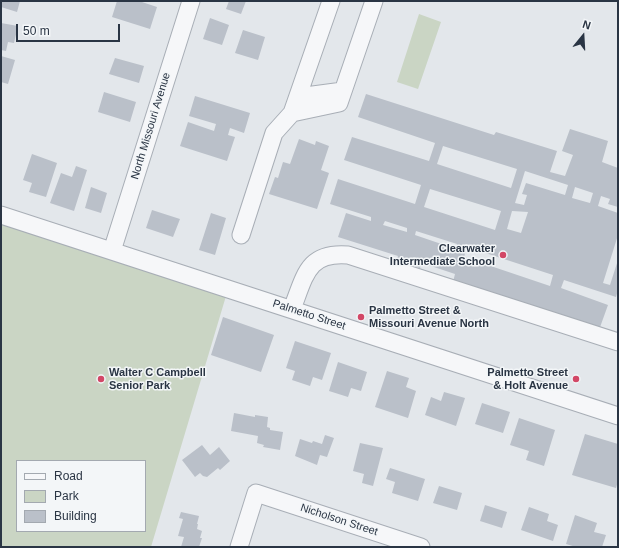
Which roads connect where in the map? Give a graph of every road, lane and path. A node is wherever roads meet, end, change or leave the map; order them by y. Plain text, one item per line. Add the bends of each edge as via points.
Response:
1 (191, 1) edge
2 (331, 1) edge
3 (374, 1) edge
4 (295, 105) junction
5 (1, 205) edge
6 (1, 215) edge
7 (241, 235) dead end
8 (113, 247) junction
9 (295, 301) junction
10 (618, 342) edge
11 (618, 406) edge
12 (618, 416) edge
13 (239, 547) edge
14 (421, 547) edge

1 - 8 street, North Missouri Avenue
2 - 4 street
3 - 4 street via 341,97
4 - 7 street via 274,133
5 - 8 street, Palmetto Street
6 - 8 street, Palmetto Street
8 - 9 street, Palmetto Street
8 - 12 street, Palmetto Street
9 - 10 street via 307,272 316,262 330,255 348,255
9 - 11 street, Palmetto Street
13 - 14 street, Nicholson Street via 256,493

